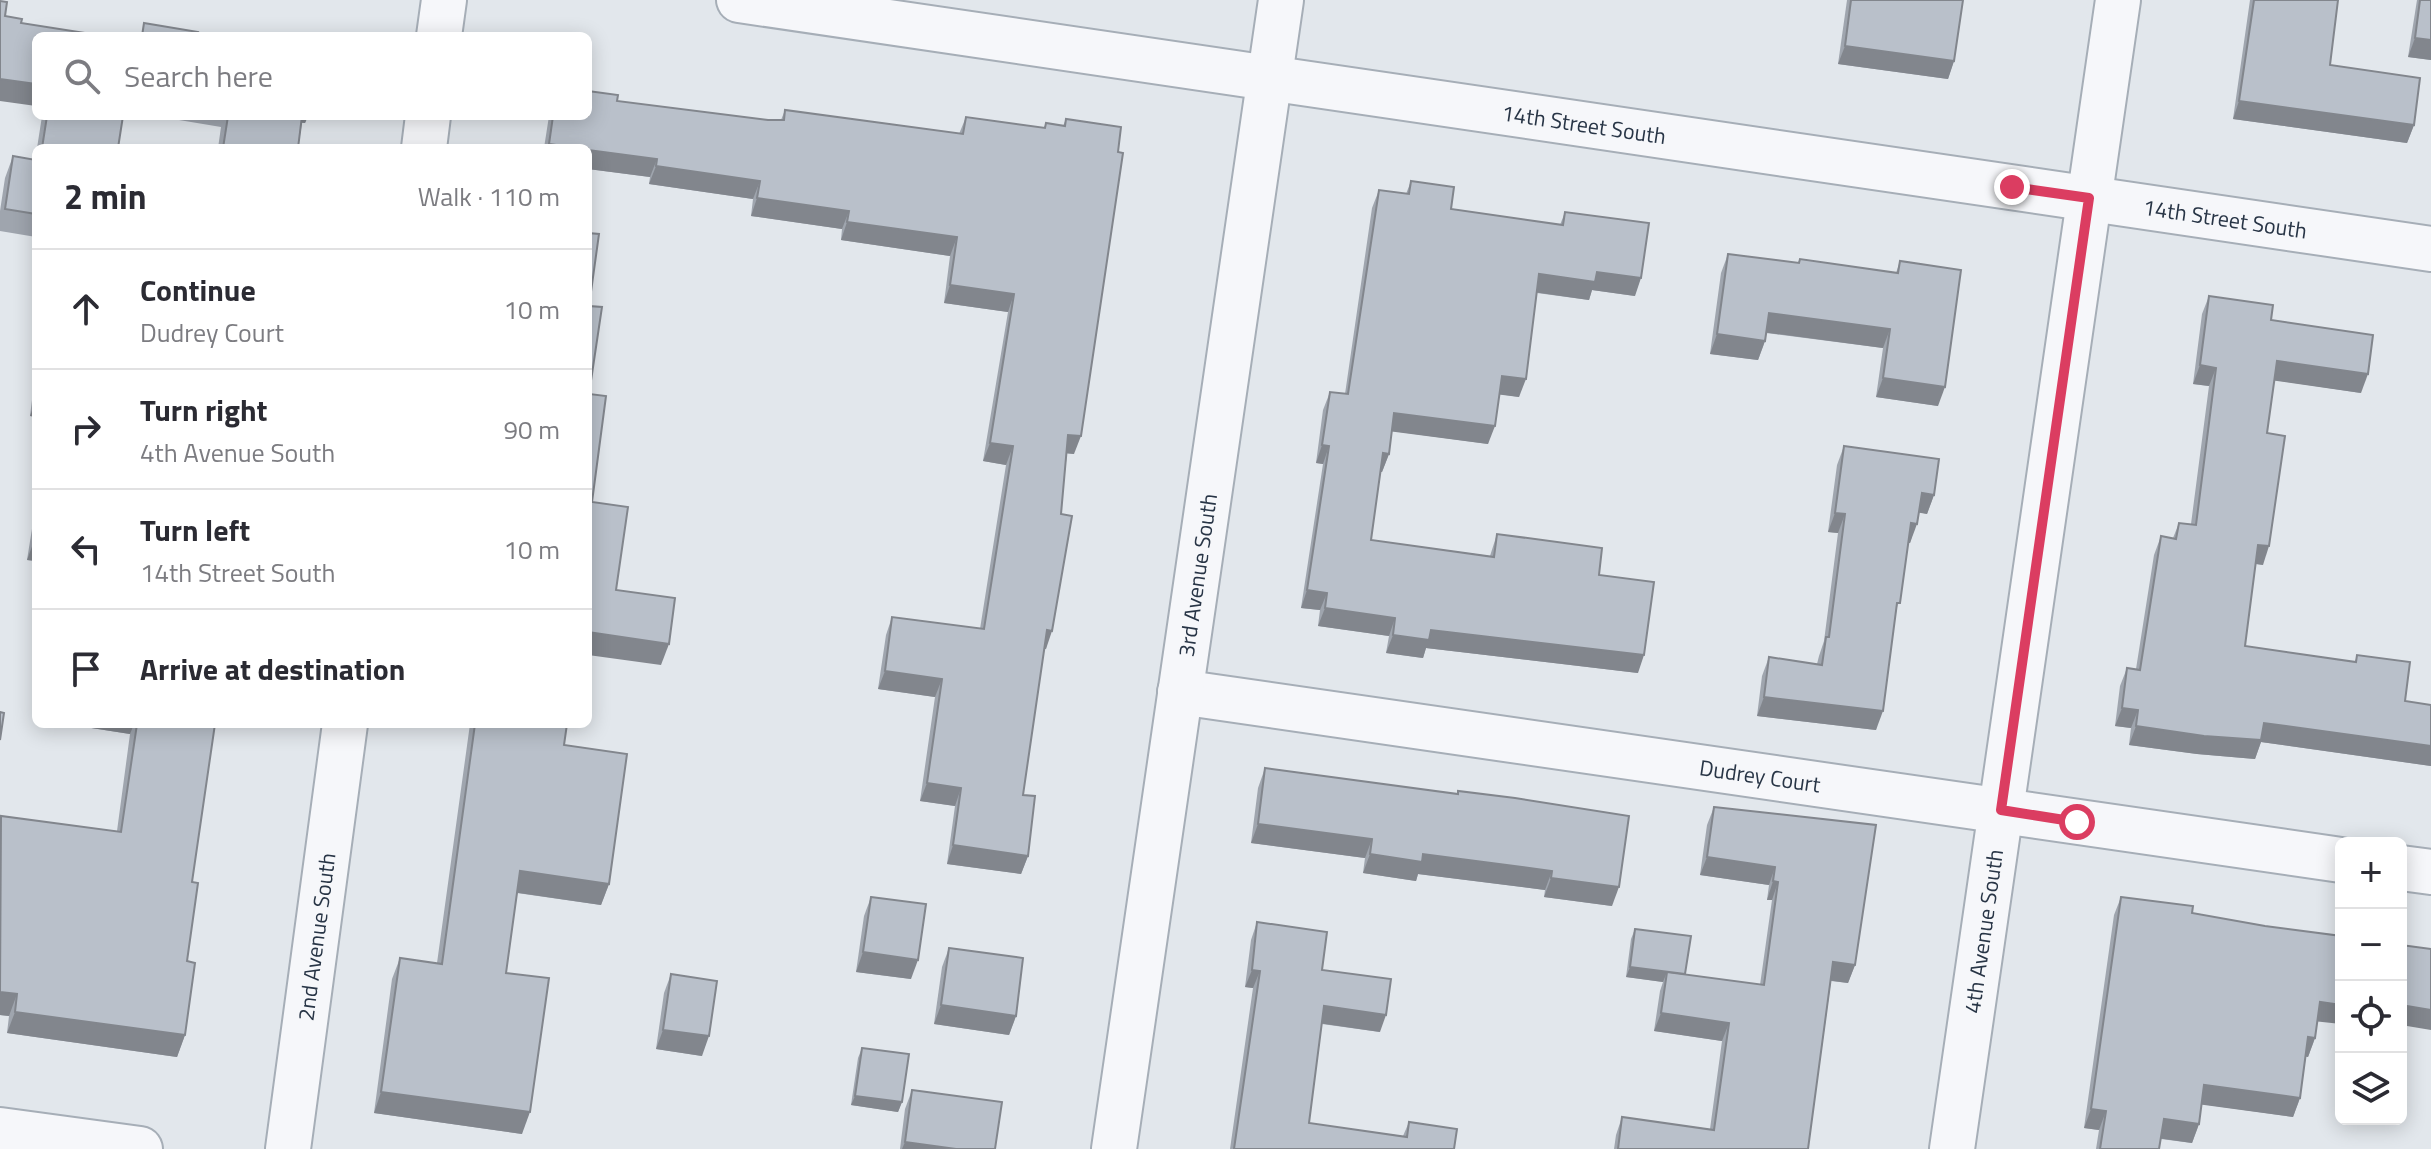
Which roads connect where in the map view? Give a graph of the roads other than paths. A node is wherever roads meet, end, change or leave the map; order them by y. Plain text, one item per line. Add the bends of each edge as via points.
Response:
1 (444, 0) edge
2 (739, 0) edge
3 (1281, 0) edge
4 (2118, 0) edge
5 (440, 32) edge
6 (1270, 81) junction
7 (428, 120) edge
8 (424, 144) edge
9 (2089, 198) junction
10 (2431, 249) edge
11 (1180, 692) junction
12 (344, 728) edge
13 (2001, 810) junction
14 (2335, 859) edge
15 (2407, 869) edge
16 (2431, 872) edge
17 (0, 1130) edge
18 (140, 1149) edge
19 (288, 1149) edge
20 (1114, 1149) edge
21 (1952, 1149) edge

1 - 5 street
2 - 6 street, 14th Street South
3 - 6 street, 3rd Avenue South
4 - 9 street, 4th Avenue South
6 - 9 street, 14th Street South
6 - 11 street, 3rd Avenue South
7 - 8 street
9 - 10 street, 14th Street South
9 - 13 street, 4th Avenue South
11 - 13 street, Dudrey Court
11 - 20 street, 3rd Avenue South
12 - 19 street, 2nd Avenue South
13 - 14 street, Dudrey Court
13 - 21 street, 4th Avenue South
15 - 16 street
17 - 18 street

